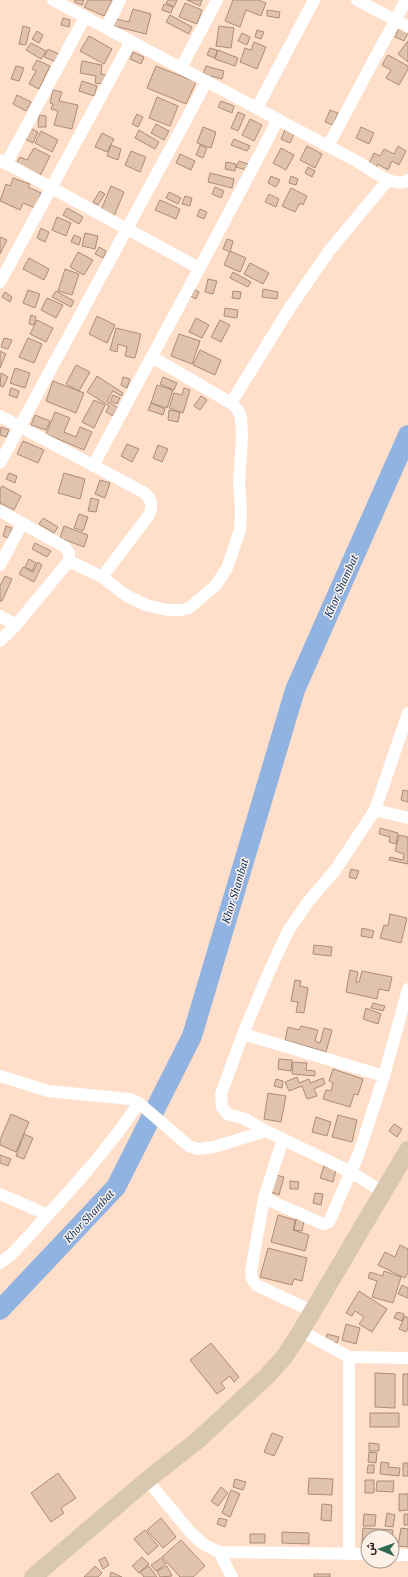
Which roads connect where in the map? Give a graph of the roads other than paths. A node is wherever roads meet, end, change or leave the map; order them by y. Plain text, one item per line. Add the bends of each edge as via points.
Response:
1 (53, 0) edge
2 (120, 0) edge
3 (217, 0) edge
4 (314, 0) edge
5 (357, 0) edge
6 (406, 0) edge
7 (85, 17) junction
8 (395, 20) junction
9 (408, 26) edge
10 (106, 28) junction
11 (131, 41) junction
12 (181, 68) junction
13 (207, 82) junction
14 (257, 108) junction
15 (278, 119) junction
16 (328, 146) junction
17 (3, 162) edge
18 (388, 180) junction
19 (408, 180) edge
20 (51, 189) junction
21 (127, 229) junction
22 (199, 268) junction
23 (0, 282) edge
24 (152, 356) junction
25 (231, 402) junction
26 (0, 416) edge
27 (20, 427) junction
28 (0, 463) edge
29 (93, 466) junction
30 (0, 511) edge
31 (22, 524) junction
32 (69, 561) junction
33 (0, 565) edge
34 (102, 577) junction
35 (0, 616) edge
36 (16, 625) junction
37 (0, 641) edge
38 (408, 713) edge
39 (375, 810) junction
40 (408, 818) edge
41 (408, 993) edge
42 (243, 1034) junction
43 (0, 1076) edge
44 (384, 1076) junction
45 (140, 1103) junction
46 (266, 1131) junction
47 (283, 1139) junction
48 (408, 1150) edge
49 (351, 1172) junction
50 (383, 1192) junction
51 (0, 1194) edge
52 (264, 1198) junction
53 (48, 1215) junction
54 (0, 1263) edge
55 (312, 1311) junction
56 (301, 1331) junction
57 (349, 1357) junction
58 (408, 1358) edge
59 (148, 1480) junction
60 (219, 1552) junction
61 (349, 1554) junction
62 (360, 1554) edge
63 (42, 1574) edge
64 (232, 1577) edge

1 - 7 street
2 - 10 street
3 - 12 street
4 - 14 street
5 - 8 street
6 - 8 street
7 - 10 street
7 - 17 street
8 - 9 street
8 - 16 street
10 - 11 street
11 - 12 street
11 - 20 street
12 - 13 street
13 - 14 street
13 - 21 street
14 - 15 street
15 - 16 street
15 - 22 street
16 - 18 street
17 - 20 street
18 - 19 street via 397,184
18 - 25 street via 329,251
20 - 21 street
20 - 23 street
21 - 22 street
21 - 27 street
22 - 24 street
24 - 25 street
24 - 29 street
25 - 34 street via 241,418 240,530 227,568 216,585 189,608 166,610 146,605 127,596
26 - 27 street
27 - 28 street
27 - 29 street
29 - 34 street via 144,493 151,500 152,506 149,515
30 - 31 street
31 - 32 street via 65,547 69,553
31 - 33 street
32 - 34 street
32 - 36 street
35 - 36 street
36 - 37 street
38 - 39 street
39 - 40 street
39 - 42 street via 336,868 288,931
41 - 44 street
42 - 44 street
42 - 46 street via 221,1094 222,1107 227,1114 245,1119
43 - 45 street via 48,1091 130,1099
44 - 49 street
45 - 46 street via 189,1146 198,1149 214,1147
45 - 53 street via 112,1142
46 - 47 street
47 - 49 street
47 - 52 street
48 - 50 street
49 - 50 street
49 - 52 street via 326,1224
50 - 55 street
51 - 53 street
52 - 55 street via 251,1271 252,1279 256,1285
53 - 54 street via 12,1254
55 - 56 street
56 - 57 street
56 - 59 street via 285,1356 267,1376 198,1440
57 - 58 street
57 - 61 street
59 - 60 street via 191,1533 203,1544
59 - 63 street
60 - 61 street
60 - 64 street
61 - 62 street

